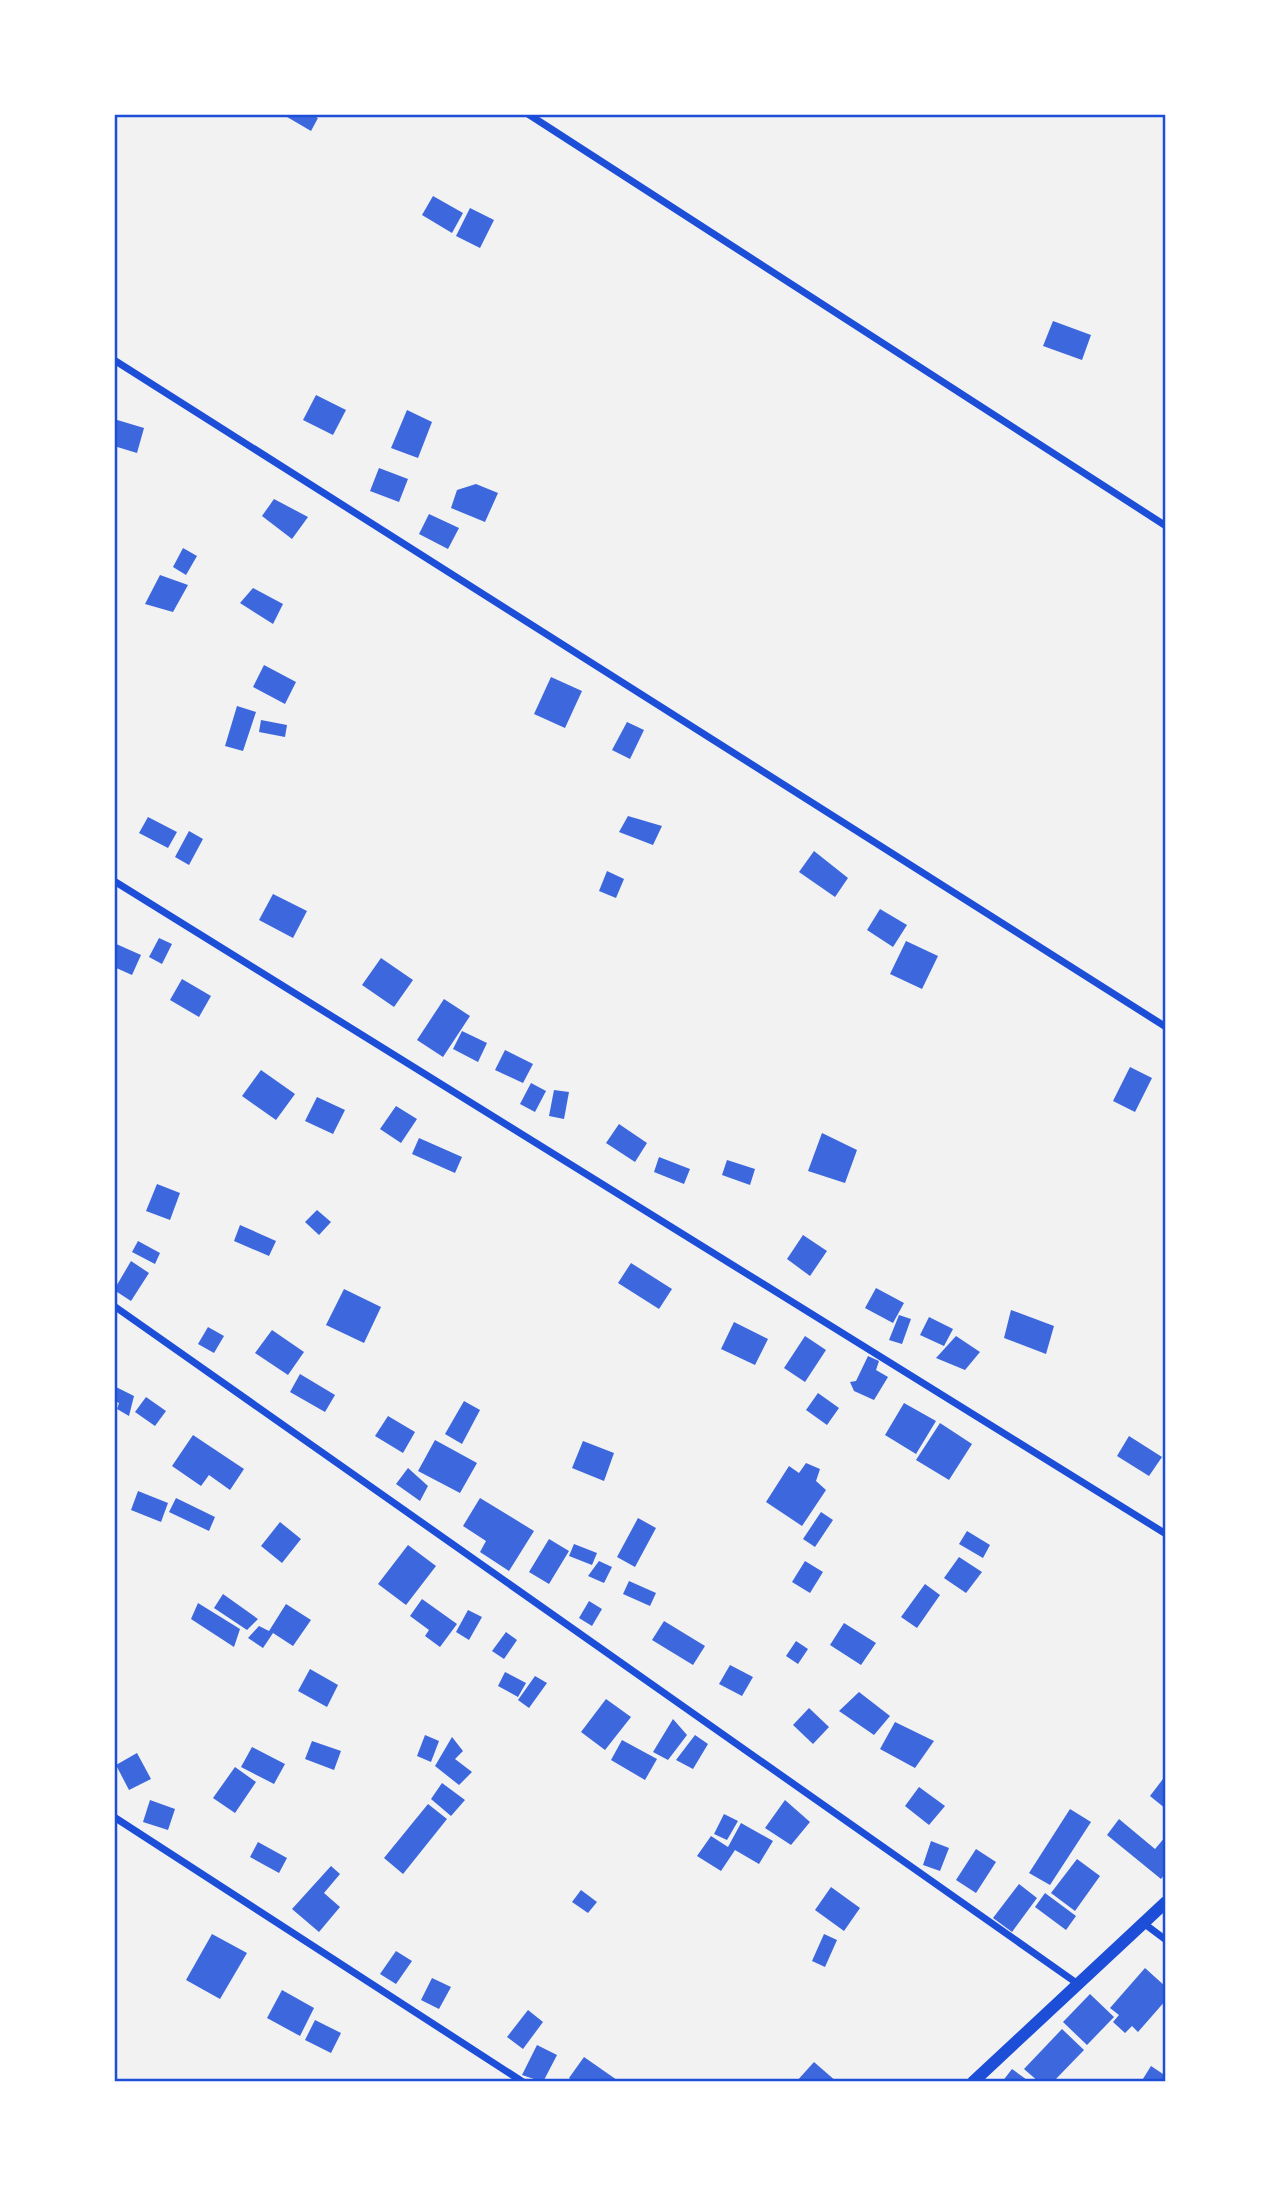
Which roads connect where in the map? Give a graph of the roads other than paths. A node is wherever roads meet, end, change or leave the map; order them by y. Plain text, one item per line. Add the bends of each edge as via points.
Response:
1 (528, 114) edge
2 (114, 359) edge
3 (1166, 527) edge
4 (114, 881) edge
5 (1166, 1027) edge
6 (114, 1306) edge
7 (1166, 1534) edge
8 (114, 1817) edge
9 (1166, 1902) edge
10 (1142, 1922) junction
11 (1166, 1940) edge
12 (1078, 1984) junction
13 (523, 2082) edge
14 (973, 2082) edge

1 - 3 street
2 - 5 street
4 - 7 street
6 - 12 street
8 - 13 street
9 - 10 street
10 - 11 street
10 - 12 street
12 - 14 street

